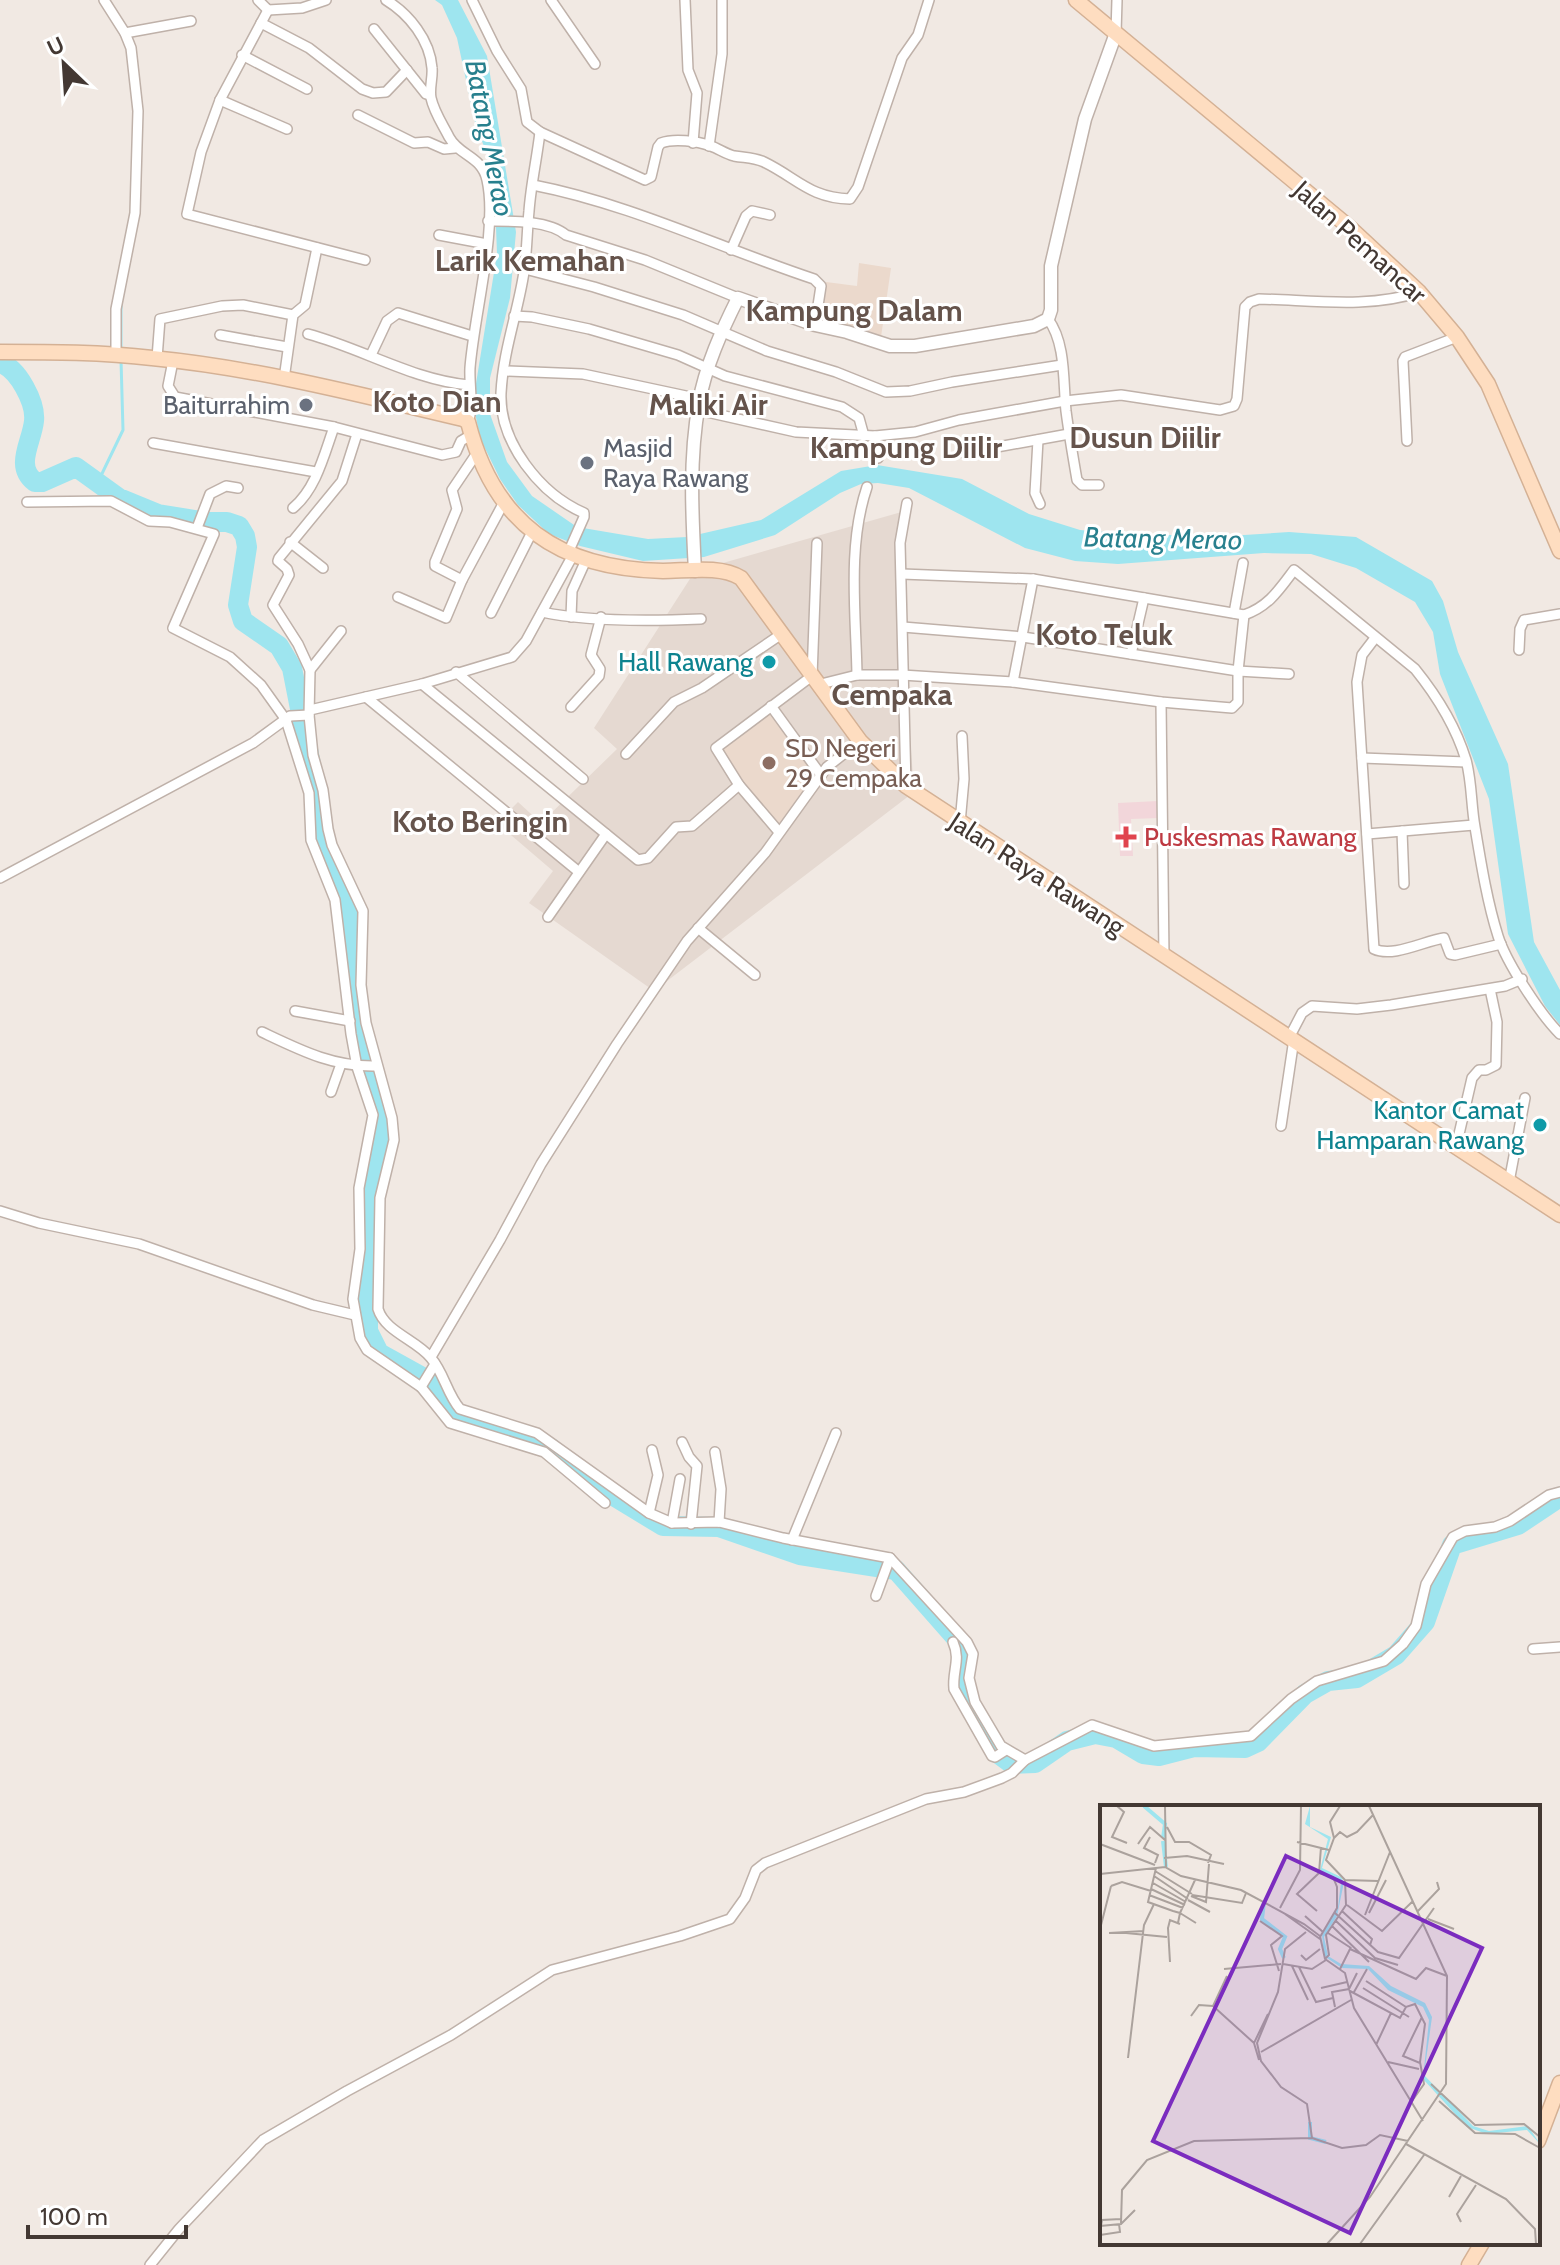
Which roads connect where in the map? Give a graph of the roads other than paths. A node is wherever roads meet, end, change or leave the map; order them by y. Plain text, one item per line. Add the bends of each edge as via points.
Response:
1 (104, 0) edge
2 (258, 0) edge
3 (326, 0) edge
4 (386, 0) edge
5 (472, 0) edge
6 (551, 0) edge
7 (685, 0) edge
8 (722, 0) edge
9 (929, 0) edge
10 (1076, 0) edge
11 (1117, 0) edge
12 (268, 10) junction
13 (191, 21) dead end
14 (261, 23) junction
15 (374, 29) dead end
16 (125, 33) junction
17 (1116, 33) junction
18 (242, 55) junction
19 (595, 64) dead end
20 (407, 70) junction
21 (307, 89) dead end
22 (430, 95) junction
23 (220, 100) junction
24 (358, 115) dead end
25 (287, 129) dead end
26 (540, 132) junction
27 (693, 143) junction
28 (709, 146) junction
29 (455, 148) junction
30 (533, 185) junction
31 (770, 215) dead end
32 (490, 221) junction
33 (529, 223) junction
34 (439, 235) dead end
35 (487, 244) junction
36 (317, 248) junction
37 (731, 250) junction
38 (365, 260) dead end
39 (525, 269) junction
40 (1419, 292) junction
41 (738, 298) junction
42 (293, 315) junction
43 (514, 316) junction
44 (1048, 319) junction
45 (815, 325) junction
46 (722, 331) junction
47 (308, 334) dead end
48 (220, 335) dead end
49 (472, 336) junction
50 (1457, 337) junction
51 (287, 347) junction
52 (0, 352) edge
53 (116, 354) junction
54 (371, 355) junction
55 (157, 358) junction
56 (173, 361) junction
57 (1062, 365) junction
58 (710, 368) junction
59 (505, 371) junction
60 (284, 379) junction
61 (469, 385) junction
62 (1065, 401) junction
63 (699, 405) junction
64 (334, 427) junction
65 (470, 428) junction
66 (357, 434) junction
67 (1069, 434) junction
68 (870, 436) junction
69 (1038, 440) junction
70 (1407, 441) dead end
71 (153, 443) dead end
72 (477, 453) junction
73 (964, 453) dead end
74 (878, 458) dead end
75 (316, 472) junction
76 (1099, 485) dead end
77 (867, 487) dead end
78 (238, 488) dead end
79 (27, 502) dead end
80 (907, 503) dead end
81 (503, 504) junction
82 (1040, 504) dead end
83 (293, 508) dead end
84 (198, 523) junction
85 (532, 532) junction
86 (290, 542) junction
87 (817, 543) dead end
88 (1560, 551) edge
89 (575, 553) junction
90 (1243, 563) dead end
91 (695, 567) junction
92 (323, 568) dead end
93 (902, 574) junction
94 (1033, 579) junction
95 (462, 580) junction
96 (398, 597) dead end
97 (1144, 598) junction
98 (542, 612) junction
99 (491, 613) dead end
100 (1239, 614) junction
101 (1560, 614) edge
102 (571, 617) junction
103 (601, 617) junction
104 (701, 619) dead end
105 (903, 627) junction
106 (341, 631) dead end
107 (783, 633) junction
108 (1023, 637) junction
109 (1375, 638) junction
110 (1519, 650) dead end
111 (1131, 654) junction
112 (310, 670) junction
113 (1238, 671) junction
114 (456, 672) junction
115 (1289, 674) dead end
116 (857, 675) junction
117 (902, 675) junction
118 (815, 680) junction
119 (1013, 682) junction
120 (422, 684) junction
121 (366, 697) junction
122 (1161, 702) junction
123 (771, 706) junction
124 (571, 707) dead end
125 (308, 713) junction
126 (288, 718) junction
127 (962, 736) dead end
128 (860, 741) junction
129 (626, 754) dead end
130 (1362, 758) junction
131 (1466, 762) junction
132 (821, 775) junction
133 (583, 779) dead end
134 (739, 785) junction
135 (906, 786) junction
136 (960, 823) junction
137 (1474, 825) junction
138 (1402, 831) junction
139 (779, 832) junction
140 (606, 834) junction
141 (1367, 834) junction
142 (331, 845) junction
143 (316, 851) junction
144 (579, 872) junction
145 (0, 878) edge
146 (1404, 884) dead end
147 (548, 917) dead end
148 (698, 928) junction
149 (1501, 944) junction
150 (1164, 957) junction
151 (755, 975) dead end
152 (1522, 979) junction
153 (1490, 989) junction
154 (295, 1011) dead end
155 (350, 1021) junction
156 (262, 1032) dead end
157 (1560, 1034) edge
158 (1292, 1037) junction
159 (341, 1064) junction
160 (374, 1066) junction
161 (358, 1067) junction
162 (331, 1092) dead end
163 (1525, 1098) dead end
164 (1281, 1126) dead end
165 (1456, 1147) junction
166 (1509, 1182) junction
167 (0, 1211) edge
168 (1560, 1215) edge
169 (355, 1315) junction
170 (433, 1363) junction
171 (422, 1386) junction
172 (836, 1433) dead end
173 (682, 1442) dead end
174 (652, 1450) dead end
175 (715, 1452) dead end
176 (680, 1479) dead end
177 (1560, 1492) edge
178 (605, 1503) dead end
179 (649, 1513) junction
180 (719, 1522) junction
181 (672, 1523) junction
182 (691, 1524) junction
183 (792, 1540) junction
184 (888, 1564) junction
185 (876, 1596) dead end
186 (953, 1642) dead end
187 (1560, 1647) edge
188 (1533, 1649) dead end
189 (1002, 1753) junction
190 (1025, 1760) junction
191 (1560, 2083) edge
192 (1540, 2136) edge
193 (1481, 2245) edge
194 (150, 2265) edge
195 (1469, 2265) edge

1 - 16 street
2 - 12 street
3 - 12 street
4 - 22 street via 427,46
5 - 26 street via 521,89 527,122
6 - 19 street
7 - 27 street via 688,70 697,93
8 - 28 street via 722,54
9 - 28 street via 918,35 902,58 852,199 817,194 768,164
10 - 17 main road, Jalan Pemancar
11 - 17 street
12 - 14 street
13 - 16 street
14 - 18 street
14 - 20 street via 309,48 373,93 386,92
15 - 20 street
16 - 53 street via 138,111 137,161 135,213 116,309
17 - 40 main road, Jalan Pemancar
17 - 44 street via 1085,119 1051,266
18 - 21 street
18 - 23 street
20 - 22 street
22 - 29 street
23 - 25 street
23 - 36 street via 187,214
24 - 29 street via 414,143
26 - 27 street via 645,180 651,177 661,143
26 - 30 street
27 - 28 street
29 - 32 street via 483,167
30 - 33 street
30 - 37 street via 605,201
31 - 37 street via 752,211 746,216
32 - 33 street
32 - 35 street
33 - 39 street
33 - 41 street via 645,260
34 - 35 street
35 - 49 street
36 - 38 street
36 - 42 street via 305,305
37 - 45 street via 819,282
39 - 43 street
39 - 46 street
40 - 50 main road, Jalan Pemancar
40 - 62 street via 1376,301 1250,302 1245,307 1237,399 1229,408 1131,395
41 - 45 street
41 - 46 street
42 - 51 street
42 - 55 street via 243,305 160,319
43 - 58 street via 589,329
43 - 59 street
44 - 45 street via 1034,326 915,346 890,346
44 - 57 street via 1056,330
46 - 57 street via 886,392
46 - 58 street
47 - 54 street
48 - 51 street
49 - 54 street via 398,313 387,321
49 - 61 street
50 - 70 street via 1403,361
50 - 88 main road, Jalan Pemancar via 1488,384
51 - 60 street
52 - 53 main road
53 - 55 main road
54 - 61 street via 418,374
55 - 56 main road
56 - 60 main road
56 - 64 street via 168,386 175,397
57 - 62 street
58 - 63 street
58 - 68 street via 842,407 859,418
59 - 63 street via 583,374
59 - 89 street via 503,412 527,469 550,493 584,513
60 - 65 main road
61 - 65 street
62 - 67 street
62 - 68 street via 915,432
63 - 68 street via 796,432
63 - 91 street via 692,470
64 - 66 street
64 - 75 street
65 - 66 street via 456,452 442,455
65 - 72 main road, Jalan Raya Rawang
66 - 86 street via 342,481
67 - 69 street
67 - 76 street via 1079,484
68 - 74 street
69 - 73 street
69 - 82 street via 1035,493
71 - 75 street
72 - 81 main road, Jalan Raya Rawang
72 - 95 street via 452,490 457,509 435,562
75 - 83 street via 305,498
77 - 116 street via 859,513 855,568
78 - 84 street via 226,486 210,494
79 - 84 street via 111,501 149,521
80 - 93 street via 900,543
81 - 85 main road, Jalan Raya Rawang
81 - 95 street
84 - 126 street via 214,534 173,628 230,657
85 - 89 main road, Jalan Raya Rawang
85 - 99 street
86 - 92 street
86 - 112 street via 278,561 289,575 273,605
87 - 118 street
89 - 91 main road, Jalan Raya Rawang via 643,570
89 - 98 street
89 - 102 street
90 - 100 street
91 - 107 main road, Jalan Raya Rawang via 741,578
93 - 94 street
93 - 105 street
94 - 97 street
94 - 108 street
95 - 96 street via 446,618
97 - 100 street
97 - 111 street
98 - 102 street
98 - 114 street via 512,657
100 - 109 street via 1256,611 1272,599 1294,570
100 - 113 street
101 - 110 street via 1524,620
102 - 103 street
103 - 104 street
103 - 124 street via 591,655 599,676
105 - 108 street
105 - 117 street
106 - 112 street
107 - 118 main road, Jalan Raya Rawang
107 - 129 street via 674,702
108 - 111 street
108 - 119 street
109 - 130 street via 1362,655 1357,682
109 - 131 street via 1430,687
111 - 113 street
112 - 125 street
113 - 115 street
113 - 122 street via 1238,702 1232,708
114 - 120 street
114 - 133 street
116 - 117 street
116 - 118 street
117 - 119 street
117 - 135 street
118 - 123 street
118 - 128 main road, Jalan Raya Rawang
119 - 122 street
120 - 121 street
120 - 140 street
121 - 125 street
121 - 144 street
122 - 150 street
123 - 132 street
123 - 134 street via 716,748
125 - 126 street
125 - 142 street
126 - 143 street via 312,802 311,840
126 - 145 street via 253,743
127 - 136 street
128 - 132 street
128 - 135 main road, Jalan Raya Rawang
130 - 131 street
130 - 141 street
131 - 137 street
132 - 139 street
134 - 139 street
134 - 140 street via 692,826 676,827 644,860
135 - 136 main road, Jalan Raya Rawang
136 - 150 main road, Jalan Raya Rawang
137 - 138 street
137 - 149 street
138 - 141 street
138 - 146 street
139 - 148 street
140 - 144 street
141 - 149 street via 1376,952 1442,938 1455,955
142 - 143 street
142 - 160 street via 363,911 361,985
143 - 155 street via 335,900
144 - 147 street
148 - 151 street
148 - 170 street via 541,1164
149 - 152 street
150 - 158 main road, Jalan Raya Rawang
152 - 153 street
152 - 157 street
153 - 158 street via 1357,1009 1312,1006 1302,1013
153 - 165 street via 1497,1022 1496,1065 1472,1078
154 - 155 street
155 - 161 street
156 - 159 street
158 - 164 street
158 - 165 main road, Jalan Raya Rawang
159 - 161 street
159 - 162 street
160 - 161 street
160 - 170 street via 394,1140 380,1198 378,1309
161 - 169 street via 373,1115 359,1188
163 - 166 street
165 - 166 main road, Jalan Raya Rawang
166 - 168 main road, Jalan Raya Rawang
167 - 169 street via 139,1244
169 - 171 street via 367,1350
170 - 171 street
170 - 179 street via 460,1409 537,1433
171 - 178 street via 450,1423 544,1452
172 - 183 street
173 - 182 street via 697,1466
174 - 179 street via 658,1475
175 - 180 street
176 - 181 street
177 - 190 street via 1510,1521 1453,1537 1426,1584 1416,1626 1403,1644 1384,1661 1302,1690 1251,1736 1154,1746 1092,1725
179 - 181 street
180 - 182 street
180 - 183 street
181 - 182 street
183 - 184 street
184 - 185 street
184 - 189 street via 969,1645 970,1690
186 - 189 street via 958,1660 954,1689 992,1756
187 - 188 street
189 - 190 street
190 - 194 street via 1012,1773 964,1792 926,1799 765,1863 730,1919 722,1923 552,1970 451,2035 263,2140
191 - 192 main road
193 - 195 main road

